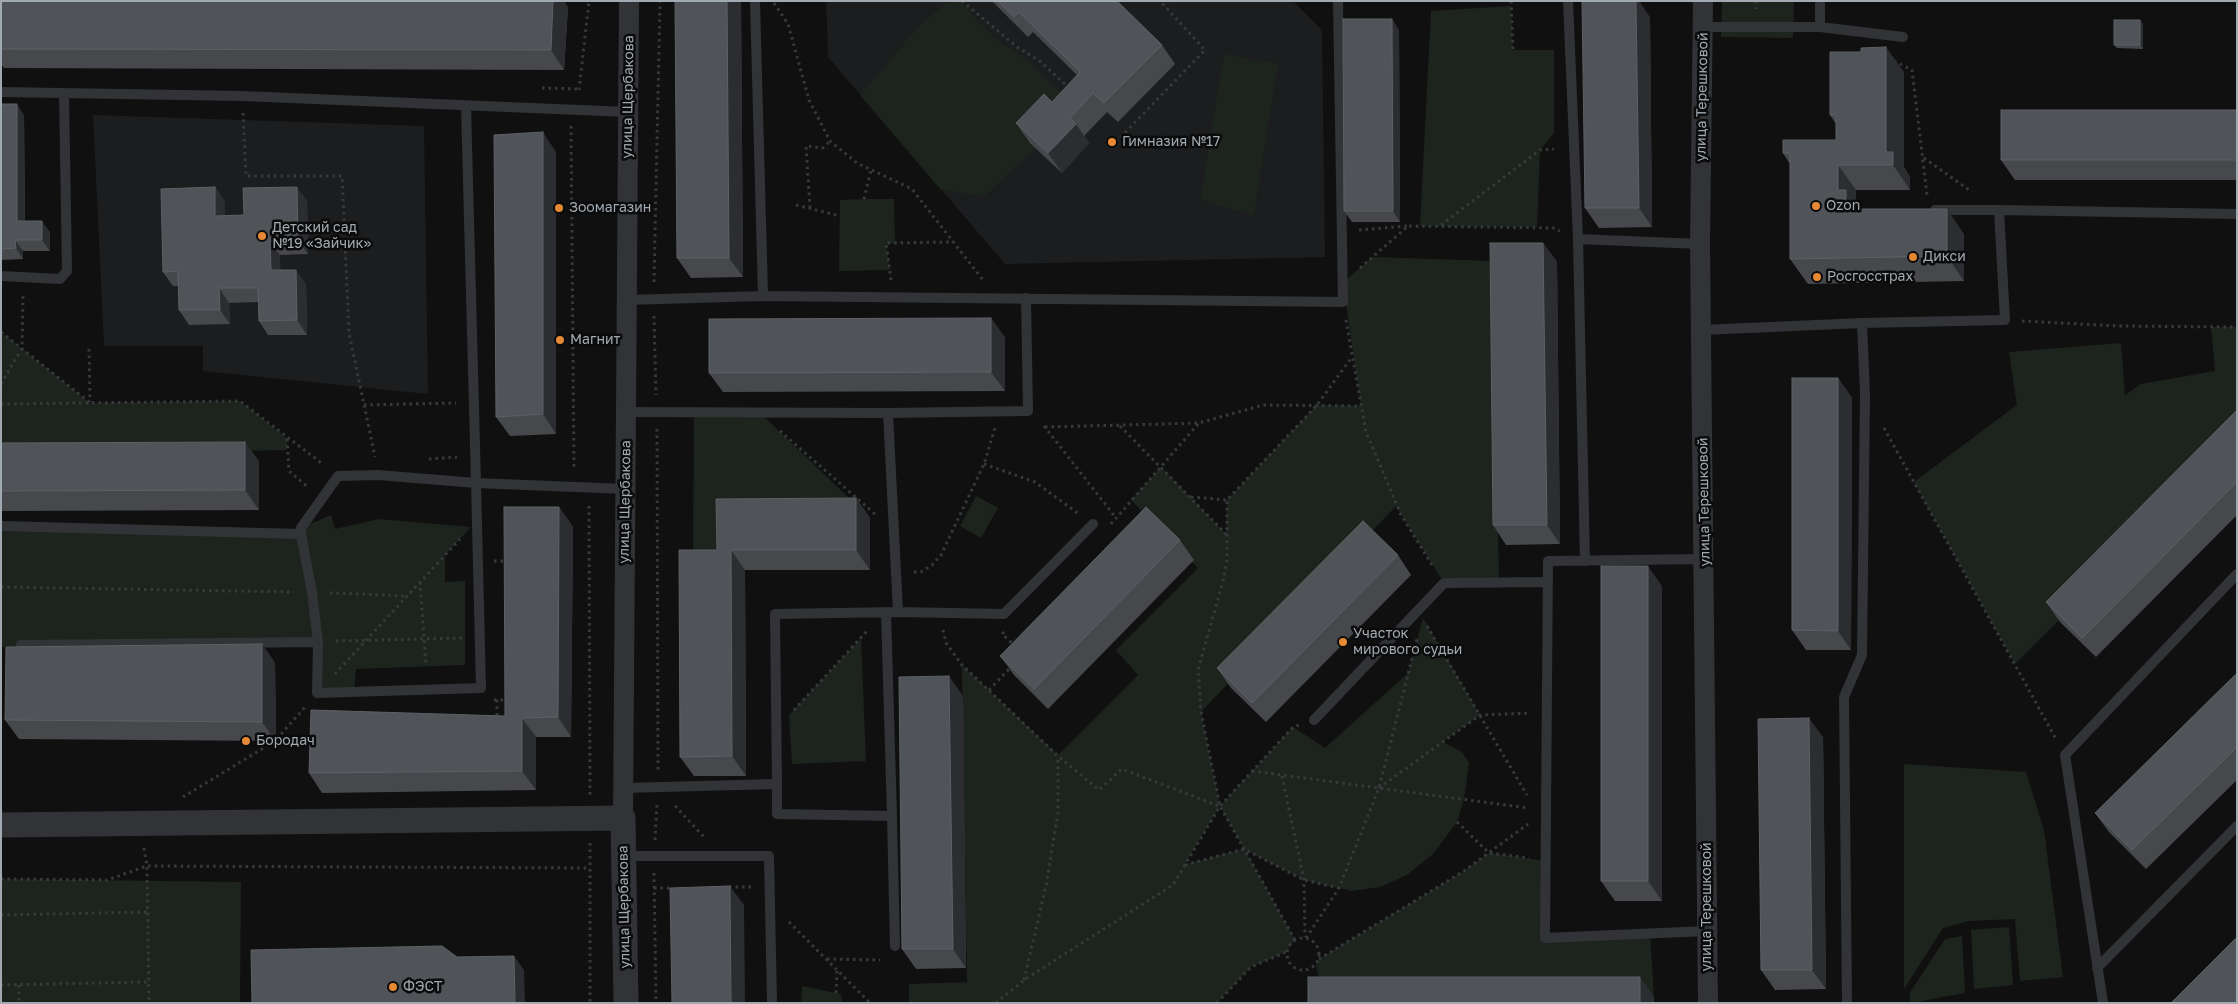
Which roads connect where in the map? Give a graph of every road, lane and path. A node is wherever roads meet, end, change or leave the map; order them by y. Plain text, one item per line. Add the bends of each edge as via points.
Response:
1 (589, 1) edge
2 (630, 1) edge
3 (660, 1) edge
4 (755, 1) edge
5 (773, 1) edge
6 (962, 1) edge
7 (1160, 1) edge
8 (1338, 1) edge
9 (1511, 1) edge
10 (1568, 1) edge
11 (1702, 1) edge
12 (1820, 1) edge
13 (1702, 27) junction
14 (1820, 27) junction
15 (1884, 36) junction
16 (1903, 37) dead end
17 (1513, 50) dead end
18 (579, 89) dead end
19 (1072, 91) edge
20 (1, 92) edge
21 (64, 94) junction
22 (242, 96) junction
23 (466, 106) junction
24 (628, 112) junction
25 (562, 126) dead end
26 (830, 141) junction
27 (1116, 142) dead end
28 (1554, 149) dead end
29 (1923, 158) junction
30 (871, 170) junction
31 (864, 199) dead end
32 (796, 205) dead end
33 (810, 208) junction
34 (1928, 210) joint
35 (1999, 210) junction
36 (2237, 214) edge
37 (840, 216) dead end
38 (1408, 226) junction
39 (1441, 226) junction
40 (1342, 231) junction
41 (1578, 238) junction
42 (954, 242) junction
43 (1700, 244) junction
44 (1, 276) edge
45 (1343, 283) junction
46 (23, 294) dead end
47 (763, 296) junction
48 (893, 297) junction
49 (998, 298) junction
50 (1026, 298) junction
51 (653, 299) junction
52 (627, 300) junction
53 (1343, 302) junction
54 (2005, 320) junction
55 (1862, 323) junction
56 (2237, 327) edge
57 (1702, 330) junction
58 (1, 332) edge
59 (22, 348) junction
60 (89, 349) dead end
61 (1352, 357) junction
62 (1, 384) edge
63 (1865, 394) junction
64 (474, 402) junction
65 (90, 403) junction
66 (1, 404) edge
67 (364, 405) junction
68 (1317, 405) junction
69 (1361, 406) junction
70 (1028, 410) junction
71 (626, 412) junction
72 (657, 412) junction
73 (759, 412) junction
74 (1000, 412) junction
75 (888, 413) junction
76 (1200, 423) junction
77 (1120, 425) junction
78 (1045, 427) junction
79 (287, 438) junction
80 (984, 464) junction
81 (1161, 466) junction
82 (378, 475) junction
83 (338, 476) junction
84 (476, 483) junction
85 (574, 488) junction
86 (625, 490) junction
87 (1191, 497) junction
88 (323, 499) junction
89 (1227, 500) junction
90 (1116, 518) junction
91 (1093, 524) junction
92 (1, 526) edge
93 (894, 531) junction
94 (301, 534) junction
95 (1227, 534) junction
96 (1705, 559) junction
97 (1585, 560) junction
98 (486, 561) dead end
99 (510, 561) edge
100 (896, 574) junction
101 (2237, 574) edge
102 (420, 582) dead end
103 (1548, 582) junction
104 (1444, 583) junction
105 (1, 587) edge
106 (312, 592) junction
107 (407, 596) dead end
108 (886, 612) junction
109 (898, 612) junction
110 (939, 613) junction
111 (1420, 614) junction
112 (1009, 627) dead end
113 (424, 638) junction
114 (465, 638) dead end
115 (318, 642) junction
116 (1016, 647) edge
117 (1016, 661) edge
118 (19, 666) edge
119 (426, 666) dead end
120 (989, 690) junction
121 (489, 700) dead end
122 (497, 700) junction
123 (511, 700) edge
124 (1547, 712) junction
125 (1480, 715) junction
126 (1314, 720) joint
127 (498, 726) edge
128 (776, 728) junction
129 (2065, 755) junction
130 (1058, 756) junction
131 (1252, 771) junction
132 (1282, 776) junction
133 (777, 784) junction
134 (658, 787) junction
135 (623, 788) junction
136 (1379, 788) junction
137 (1220, 806) junction
138 (1535, 809) junction
139 (1546, 810) junction
140 (892, 816) junction
141 (590, 818) junction
142 (623, 818) junction
143 (1457, 822) dead end
144 (1, 825) edge
145 (2237, 826) edge
146 (1244, 849) junction
147 (1489, 853) junction
148 (654, 855) junction
149 (722, 855) junction
150 (622, 856) junction
151 (1546, 861) junction
152 (1185, 865) junction
153 (147, 866) junction
154 (589, 868) junction
155 (1, 879) edge
156 (1304, 880) junction
157 (720, 887) edge
158 (757, 887) dead end
159 (654, 888) junction
160 (673, 888) edge
161 (1339, 888) junction
162 (769, 902) junction
163 (148, 912) junction
164 (1, 915) edge
165 (1707, 931) junction
166 (1306, 938) junction
167 (1295, 940) junction
168 (895, 946) dead end
169 (1286, 952) junction
170 (826, 959) junction
171 (1318, 959) junction
172 (880, 960) dead end
173 (2097, 968) junction
174 (837, 970) junction
175 (1024, 980) junction
176 (149, 982) junction
177 (19, 985) junction
178 (1, 986) edge
179 (836, 993) dead end
180 (19, 1003) edge
181 (149, 1003) edge
182 (590, 1003) edge
183 (626, 1003) edge
184 (656, 1003) edge
185 (772, 1003) edge
186 (870, 1003) edge
187 (996, 1003) edge
188 (1217, 1003) edge
189 (1708, 1003) edge
190 (1847, 1003) edge
191 (2102, 1003) edge

1 - 18 path
2 - 24 street, улица Щербакова
3 - 51 path
4 - 47 lane
5 - 26 path via 788,24 809,100
6 - 19 path via 1017,47 1041,62
7 - 27 path via 1205,50
8 - 40 lane
9 - 17 path
10 - 41 lane
11 - 13 street, улица Терешковой
12 - 14 lane
13 - 14 lane
13 - 43 street, улица Терешковой
14 - 15 lane
15 - 16 lane
15 - 29 path via 1891,59 1912,70
20 - 21 lane
21 - 22 lane
21 - 44 lane via 67,270 60,279
22 - 23 lane
22 - 67 path via 246,176 342,176 349,333
23 - 24 lane
23 - 64 lane
24 - 52 street, улица Щербакова
25 - 85 path via 571,126
26 - 30 path
26 - 33 path via 823,148 806,146
28 - 39 path via 1540,150
29 - 34 path
29 - 35 path
30 - 31 path
30 - 42 path via 912,190
32 - 33 path
33 - 37 path
34 - 35 lane
35 - 36 lane
35 - 54 lane
38 - 39 path
38 - 40 path
38 - 45 path
39 - 41 path via 1554,228
40 - 45 lane
41 - 43 lane
41 - 97 lane
42 - 48 path via 886,243
42 - 49 path
43 - 57 street, улица Терешковой
45 - 53 lane
46 - 59 path
47 - 48 lane
47 - 51 lane
48 - 49 lane
49 - 50 lane
50 - 53 lane
50 - 70 lane
51 - 52 lane
51 - 72 path
52 - 71 street, улица Щербакова
53 - 61 path
54 - 55 lane
54 - 56 path via 2118,326
55 - 57 lane
55 - 63 lane
57 - 96 street, улица Терешковой
58 - 59 path
59 - 62 path
59 - 65 path
60 - 65 path
61 - 68 path
61 - 69 path
63 - 129 path
63 - 190 lane via 1862,655 1844,697
64 - 67 path
64 - 84 lane
65 - 66 path
65 - 79 path via 240,401
67 - 82 path
68 - 69 path
68 - 76 path via 1263,405
68 - 89 path
69 - 104 path via 1366,432 1400,516
70 - 74 lane
70 - 78 path
71 - 72 lane
71 - 86 street, улица Щербакова
72 - 73 lane
72 - 134 path
73 - 75 lane
73 - 93 path
74 - 75 lane
74 - 80 path
75 - 93 lane
76 - 77 path
76 - 81 path
77 - 78 path
77 - 81 path
78 - 90 path
79 - 83 path
79 - 88 path via 289,471
80 - 91 path via 1035,482
80 - 100 path via 940,555 921,572
81 - 87 path
81 - 90 path
82 - 83 lane
82 - 84 lane
83 - 88 lane
84 - 85 lane
84 - 115 lane via 481,688 317,694
85 - 86 lane
85 - 141 path via 589,498
86 - 135 street, улица Щербакова
87 - 89 path
87 - 95 path
88 - 94 lane
89 - 95 path
90 - 91 path via 1104,532
91 - 110 lane via 1004,614
92 - 94 lane
93 - 100 lane
94 - 106 lane
95 - 137 path via 1223,581 1198,670 1201,712
96 - 97 lane
96 - 165 street, улица Терешковой
97 - 103 lane via 1548,561
98 - 99 path
100 - 109 lane
101 - 129 lane
102 - 113 path
103 - 104 lane
103 - 124 lane
104 - 111 lane
105 - 106 path
106 - 107 path
106 - 115 lane
108 - 109 lane
108 - 128 path
108 - 128 lane via 775,614
108 - 140 lane
109 - 110 lane
110 - 120 path via 946,644
111 - 125 path
111 - 126 lane
111 - 136 path
112 - 116 path via 1002,634
113 - 114 path
113 - 115 path
113 - 119 path
115 - 118 lane via 21,645
117 - 120 path
120 - 130 path
121 - 122 path
122 - 123 path
122 - 127 path
124 - 125 path
124 - 139 lane
125 - 136 path
125 - 138 path
126 - 131 path via 1293,727
128 - 133 lane
129 - 173 lane
130 - 137 path via 1099,790 1122,769
130 - 175 path via 1058,813 1046,886
131 - 132 path
131 - 137 path
132 - 136 path
132 - 156 path
133 - 134 lane
133 - 140 lane via 777,814
134 - 135 lane
134 - 148 path
134 - 149 path
135 - 142 street, улица Щербакова
136 - 138 path
136 - 161 path
137 - 146 path
137 - 152 path
138 - 139 path
139 - 147 path
139 - 151 lane
140 - 168 lane
141 - 142 street
141 - 144 street
141 - 154 path
142 - 150 street, улица Щербакова
143 - 147 path
145 - 173 lane
146 - 152 path
146 - 156 path
146 - 167 path
147 - 151 path
147 - 171 path
148 - 149 lane
148 - 150 lane
148 - 159 path
149 - 162 lane via 769,856
150 - 183 street, улица Щербакова
151 - 165 lane via 1545,938
152 - 175 path via 1173,885
153 - 154 path
153 - 155 path via 107,880
153 - 163 path
154 - 182 path
156 - 161 path
156 - 166 path
157 - 158 path
159 - 160 path
159 - 184 path
161 - 166 path
162 - 170 path
162 - 185 lane
163 - 164 path
163 - 176 path
165 - 189 street, улица Терешковой
166 - 167 path
166 - 171 path via 1315,943
167 - 169 path
169 - 171 path via 1291,966 1301,971 1312,968
169 - 188 path via 1251,967
170 - 172 path
170 - 174 path
173 - 191 lane
174 - 179 path
174 - 186 path
175 - 187 path
176 - 177 path
176 - 181 path
177 - 178 path
177 - 180 path

